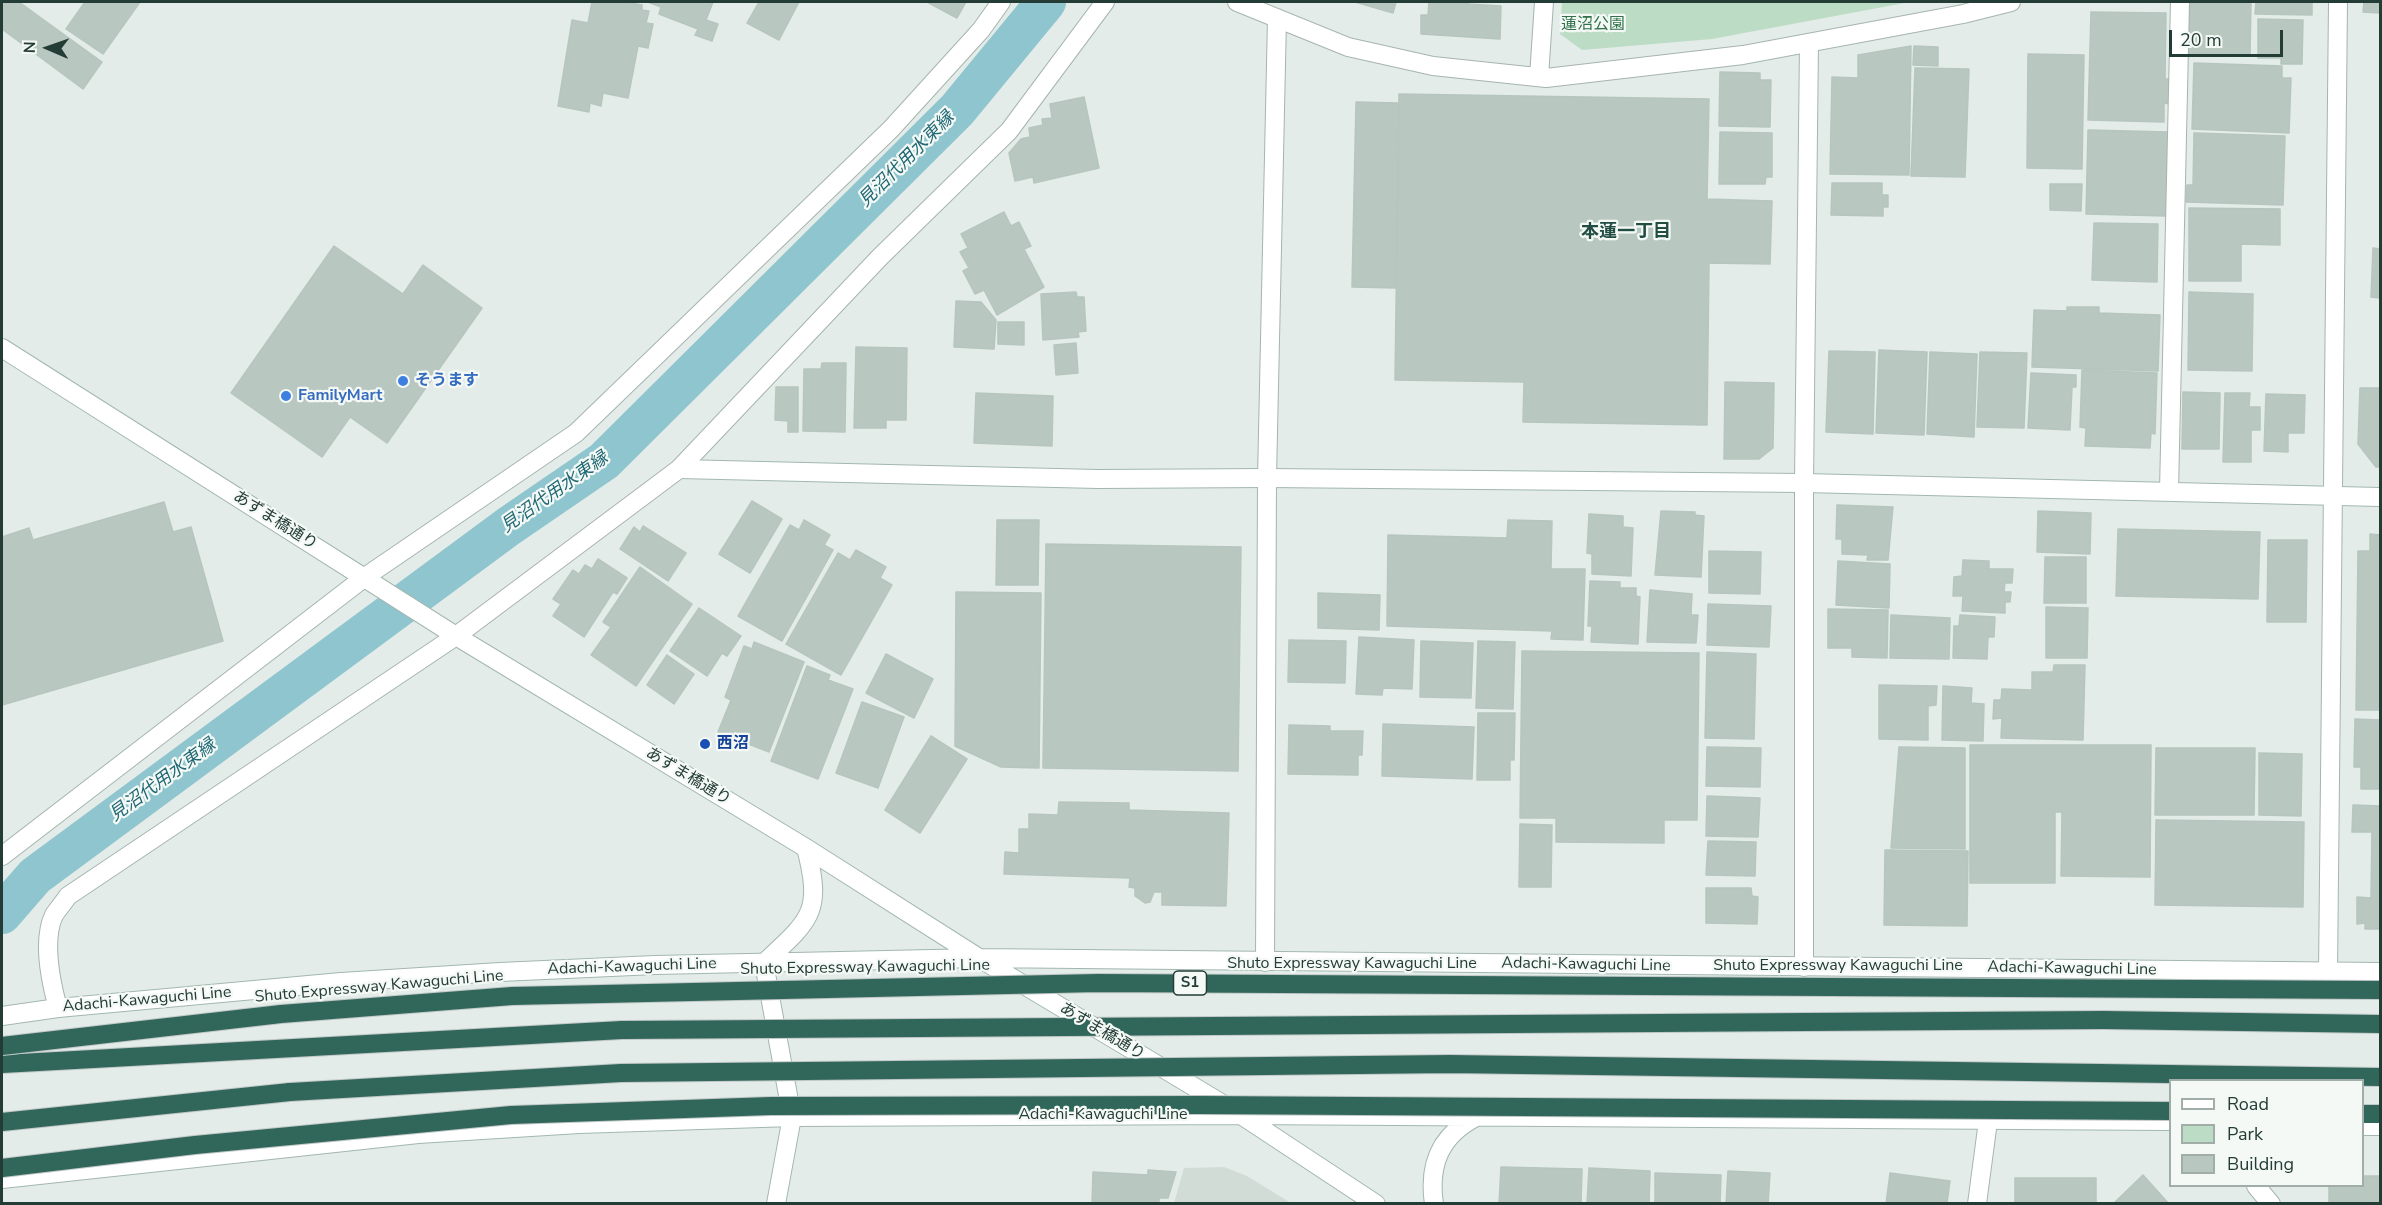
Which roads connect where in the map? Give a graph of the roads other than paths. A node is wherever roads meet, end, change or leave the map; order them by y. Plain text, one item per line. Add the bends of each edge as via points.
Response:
1 (1001, 2) edge
2 (1105, 2) edge
3 (1238, 2) edge
4 (1544, 2) edge
5 (2011, 2) edge
6 (2180, 2) edge
7 (2338, 2) edge
8 (1277, 18) junction
9 (1809, 43) junction
10 (1539, 77) junction
11 (2, 348) edge
12 (679, 469) junction
13 (1267, 478) junction
14 (1804, 483) junction
15 (2169, 491) junction
16 (2333, 494) junction
17 (2380, 497) edge
18 (365, 577) junction
19 (456, 636) junction
20 (806, 848) junction
21 (2, 856) edge
22 (979, 958) junction
23 (1265, 962) junction
24 (764, 963) junction
25 (1804, 967) junction
26 (2328, 972) junction
27 (2380, 972) edge
28 (2380, 990) edge
29 (58, 1008) junction
30 (2, 1016) edge
31 (2380, 1024) edge
32 (2, 1046) edge
33 (2, 1064) edge
34 (2380, 1077) edge
35 (2169, 1111) edge
36 (2364, 1114) edge
37 (2380, 1114) edge
38 (1241, 1115) junction
39 (1476, 1117) junction
40 (792, 1118) junction
41 (1988, 1121) junction
42 (2169, 1121) edge
43 (2, 1122) edge
44 (2364, 1126) edge
45 (2380, 1126) edge
46 (2, 1168) edge
47 (2, 1179) edge
48 (2258, 1187) edge
49 (776, 1203) edge
50 (1376, 1203) edge
51 (1434, 1203) edge
52 (1977, 1203) edge
53 (2271, 1203) edge

1 - 18 street via 981,30 891,129 576,433
2 - 12 street via 1009,131 880,257
3 - 8 street
4 - 10 street
5 - 9 street via 1963,15
6 - 15 street
7 - 16 street
8 - 10 street via 1359,49 1433,66
8 - 13 street
9 - 10 street via 1743,55
9 - 14 street
11 - 18 street, あずま橋通り
12 - 13 street via 1098,479
12 - 19 street
13 - 14 street
13 - 23 street
14 - 15 street
14 - 25 street
15 - 16 street
16 - 17 street
16 - 26 street
18 - 19 street, あずま橋通り
18 - 21 street
19 - 20 street, あずま橋通り
19 - 29 street via 68,896 54,916 50,936 49,975
20 - 22 street, あずま橋通り
20 - 24 street via 815,882 812,908 797,932
22 - 23 street, Adachi-Kawaguchi Line
22 - 24 street, Adachi-Kawaguchi Line
22 - 38 street, あずま橋通り
23 - 25 street, Adachi-Kawaguchi Line
24 - 29 street, Adachi-Kawaguchi Line via 375,980
24 - 40 street
25 - 26 street, Adachi-Kawaguchi Line
26 - 27 street, Adachi-Kawaguchi Line
28 - 32 highway, Shuto Expressway Kawaguchi Line / S1, bridge via 1121,983 908,986 512,996 281,1014
29 - 30 street, Adachi-Kawaguchi Line
31 - 33 highway, bridge via 2103,1020 622,1030
34 - 43 highway, bridge via 1450,1064 621,1073 290,1092
35 - 46 highway, bridge via 759,1106 511,1115
36 - 37 highway
38 - 39 street, Adachi-Kawaguchi Line
38 - 40 street, Adachi-Kawaguchi Line
38 - 50 street, あずま橋通り
39 - 41 street, Adachi-Kawaguchi Line
39 - 51 street via 1454,1130 1438,1152 1432,1173
40 - 47 street, Adachi-Kawaguchi Line via 579,1124 417,1134
40 - 49 street
41 - 42 street, Adachi-Kawaguchi Line
41 - 52 street
44 - 45 street
48 - 53 street

